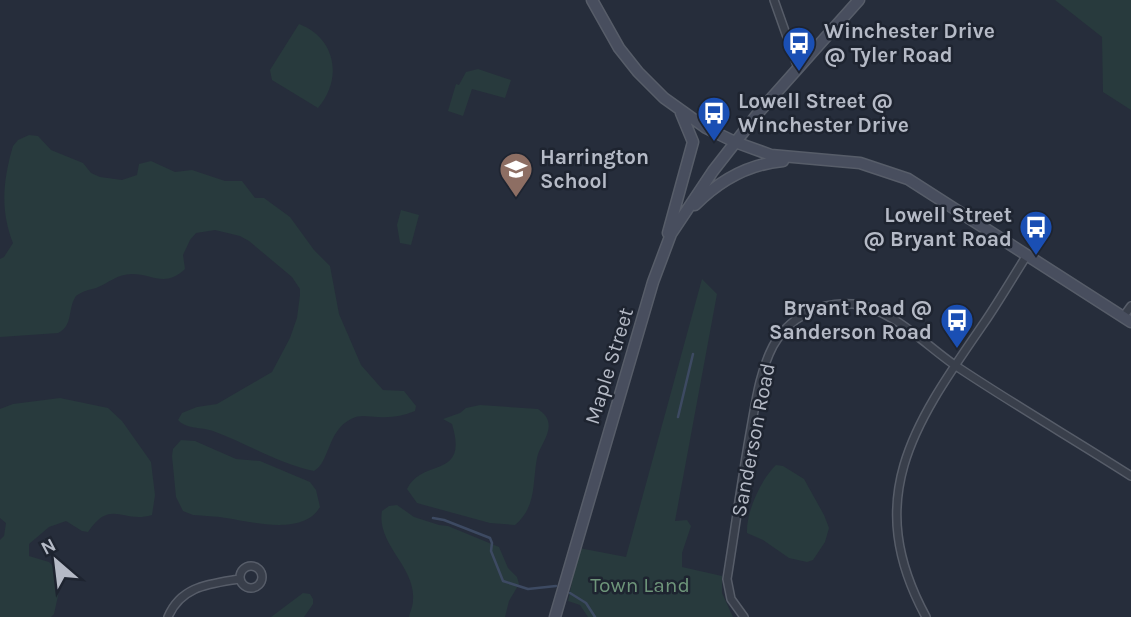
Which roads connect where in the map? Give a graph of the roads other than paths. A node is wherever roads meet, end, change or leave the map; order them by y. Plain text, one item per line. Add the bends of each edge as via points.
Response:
1 (592, 0) edge
2 (774, 0) edge
3 (859, 0) edge
4 (798, 68) junction
5 (680, 110) junction
6 (735, 142) junction
7 (822, 160) junction
8 (675, 226) junction
9 (666, 243) junction
10 (1027, 255) junction
11 (1131, 306) edge
12 (1127, 320) edge
13 (954, 365) junction
14 (1131, 475) edge
15 (239, 579) dead end
16 (168, 617) edge
17 (555, 617) edge
18 (744, 617) edge
19 (926, 617) edge

1 - 5 main road via 638,72
2 - 4 street
3 - 4 main road, Maple Street
4 - 6 main road, Maple Street
5 - 6 main road
5 - 9 main road via 693,142
6 - 7 main road via 778,156
6 - 8 main road, Maple Street
7 - 8 main road via 776,161 741,172 707,194
7 - 10 main road via 860,163 908,179
8 - 9 main road, Maple Street
9 - 17 main road, Maple Street
10 - 12 main road
10 - 13 street
11 - 12 street
13 - 14 street, Sanderson Road
13 - 18 street, Sanderson Road via 906,328 864,307 841,304 820,308 784,329 765,364 756,403 727,579 731,599
13 - 19 street via 912,439 896,499 902,561
15 - 16 street via 189,591

